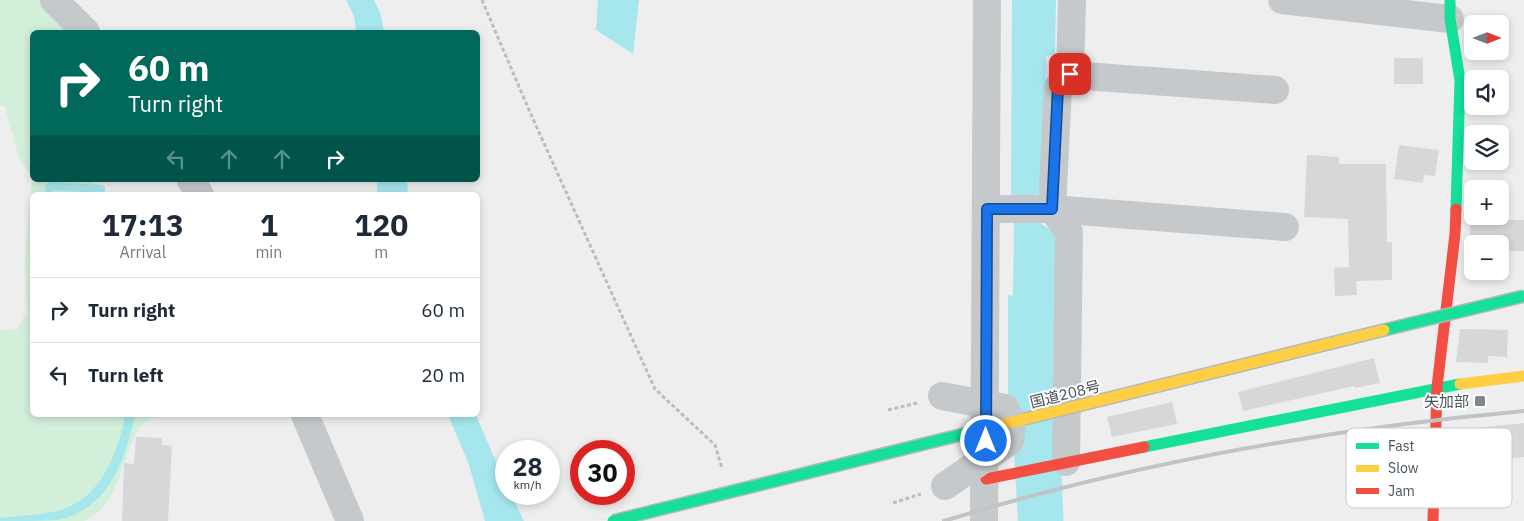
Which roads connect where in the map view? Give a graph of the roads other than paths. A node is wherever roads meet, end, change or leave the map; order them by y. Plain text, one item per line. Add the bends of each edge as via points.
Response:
1 (54, 0) edge
2 (988, 0) edge
3 (1072, 0) edge
4 (1282, 0) edge
5 (1450, 9) edge
6 (84, 30) edge
7 (1070, 74) junction
8 (1275, 90) dead end
9 (987, 209) junction
10 (1052, 209) junction
11 (1285, 227) dead end
12 (1524, 296) edge
13 (1524, 376) edge
14 (1437, 387) junction
15 (942, 396) dead end
16 (306, 417) edge
17 (1012, 423) junction
18 (1436, 428) edge
19 (1066, 462) junction
20 (995, 477) junction
21 (945, 486) dead end
22 (1433, 508) edge
23 (350, 521) edge
24 (613, 521) edge
25 (984, 521) edge
26 (1433, 521) edge

1 - 6 street
2 - 9 street
3 - 7 street
4 - 5 street
5 - 14 main road via 1460,80 1454,234
7 - 8 street
7 - 10 street via 1058,87
9 - 10 street
9 - 20 street
10 - 11 street
10 - 19 street via 1069,232
12 - 17 main road, 国道208号, bridge
13 - 14 main road
14 - 18 main road
14 - 19 main road
15 - 17 street, bridge via 1005,408
16 - 23 street
17 - 21 street, bridge via 1010,441
17 - 24 main road, 国道208号, bridge
19 - 20 main road
20 - 25 street
22 - 26 main road

